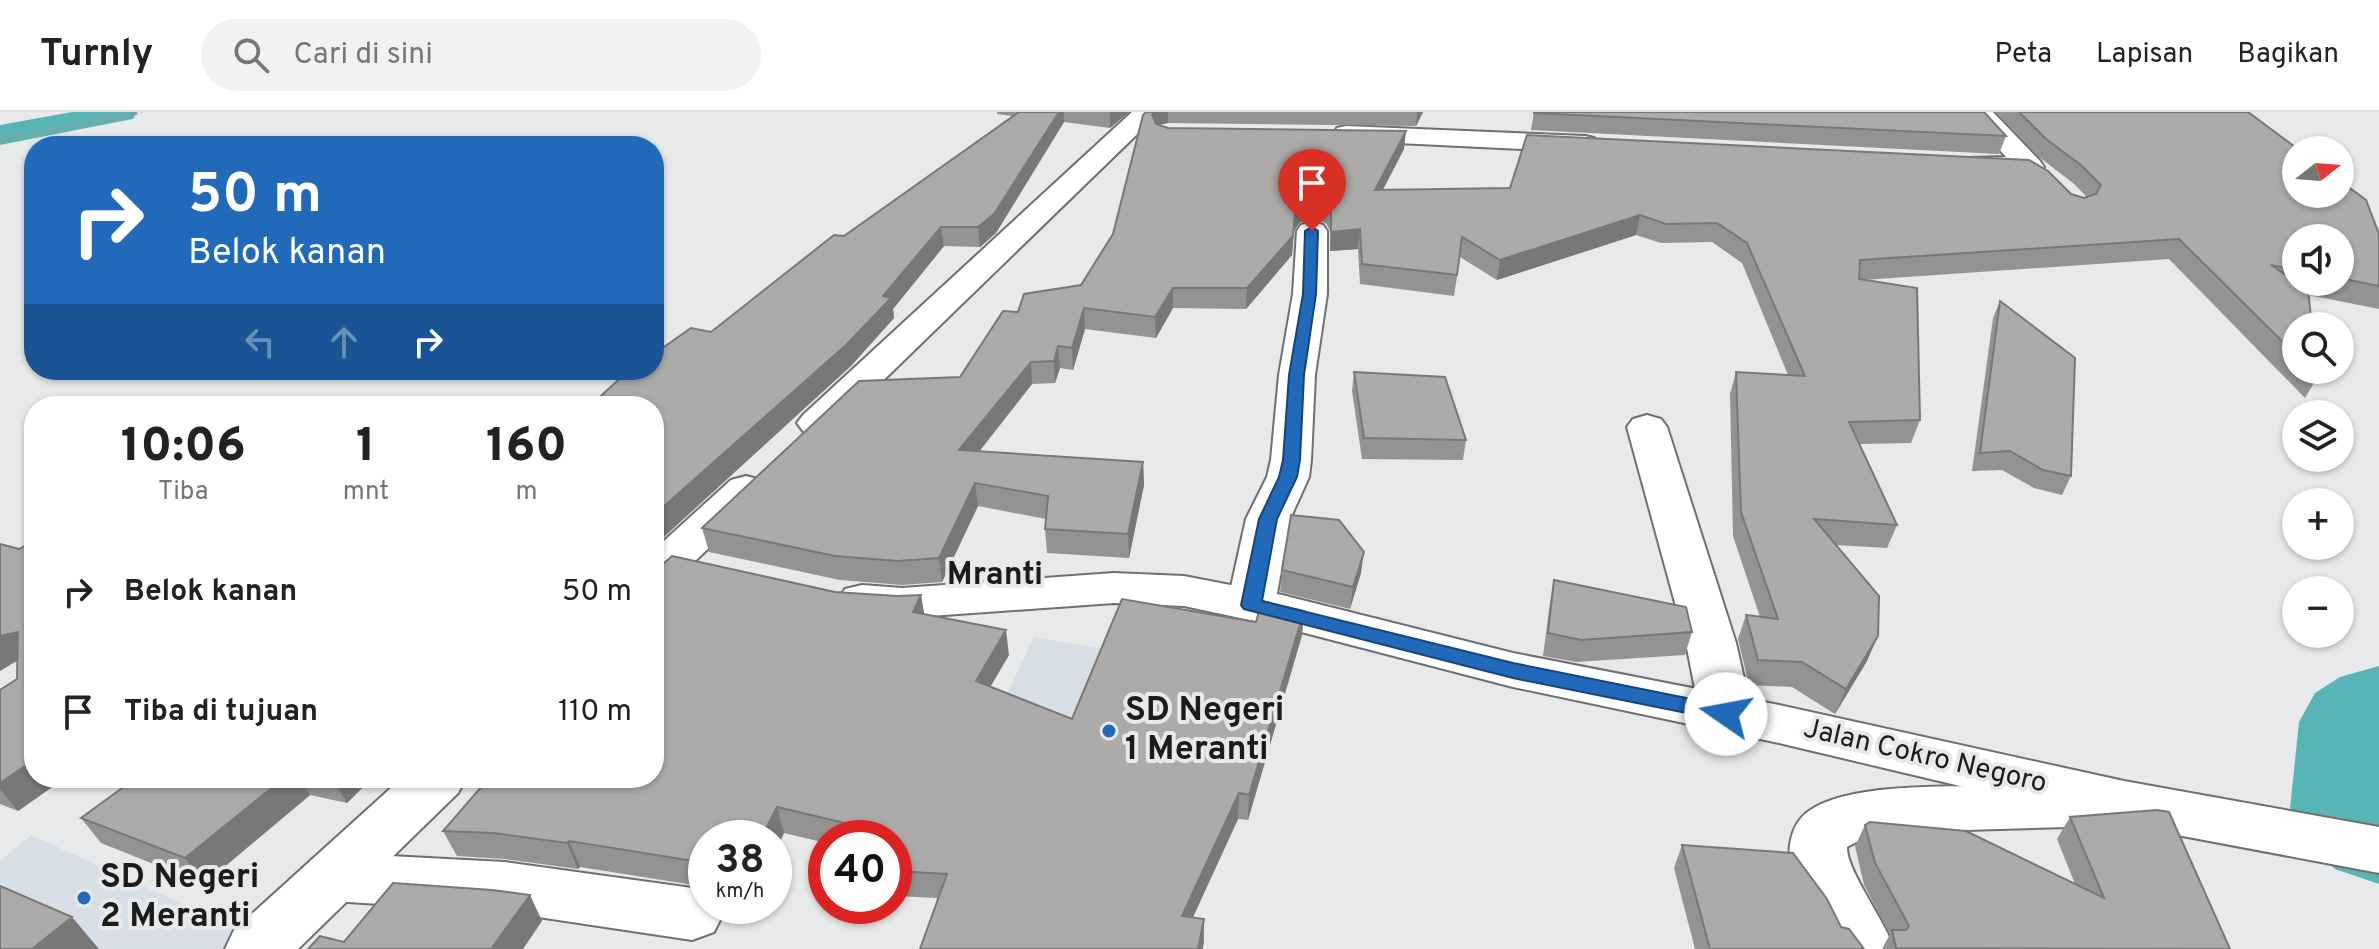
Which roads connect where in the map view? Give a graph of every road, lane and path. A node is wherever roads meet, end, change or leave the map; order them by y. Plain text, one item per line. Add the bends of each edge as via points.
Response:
1 (142, 112) edge
2 (1147, 112) edge
3 (1979, 112) edge
4 (1318, 133) edge
5 (0, 140) edge
6 (1612, 145) edge
7 (1961, 163) edge
8 (1312, 231) dead end
9 (1647, 427) dead end
10 (664, 566) edge
11 (664, 568) edge
12 (726, 574) edge
13 (812, 593) edge
14 (1251, 605) junction
15 (1726, 714) junction
16 (427, 788) edge
17 (2124, 803) junction
18 (2379, 850) edge
19 (332, 877) junction
20 (688, 913) edge
21 (256, 949) edge
22 (1863, 949) edge

1 - 5 path
2 - 10 street
3 - 7 street via 2041,174
4 - 6 street
8 - 14 street via 1291,460 1268,519
9 - 15 street via 1711,643
11 - 12 street
13 - 14 street, Jalan Cokro Negoro via 902,603 1114,588 1184,591
14 - 15 street, Jalan Cokro Negoro via 1513,670
15 - 17 street, Jalan Cokro Negoro
16 - 19 street
17 - 18 street, Jalan Cokro Negoro
17 - 22 street via 1871,812 1836,824 1817,848
19 - 20 street via 505,887
19 - 21 street

